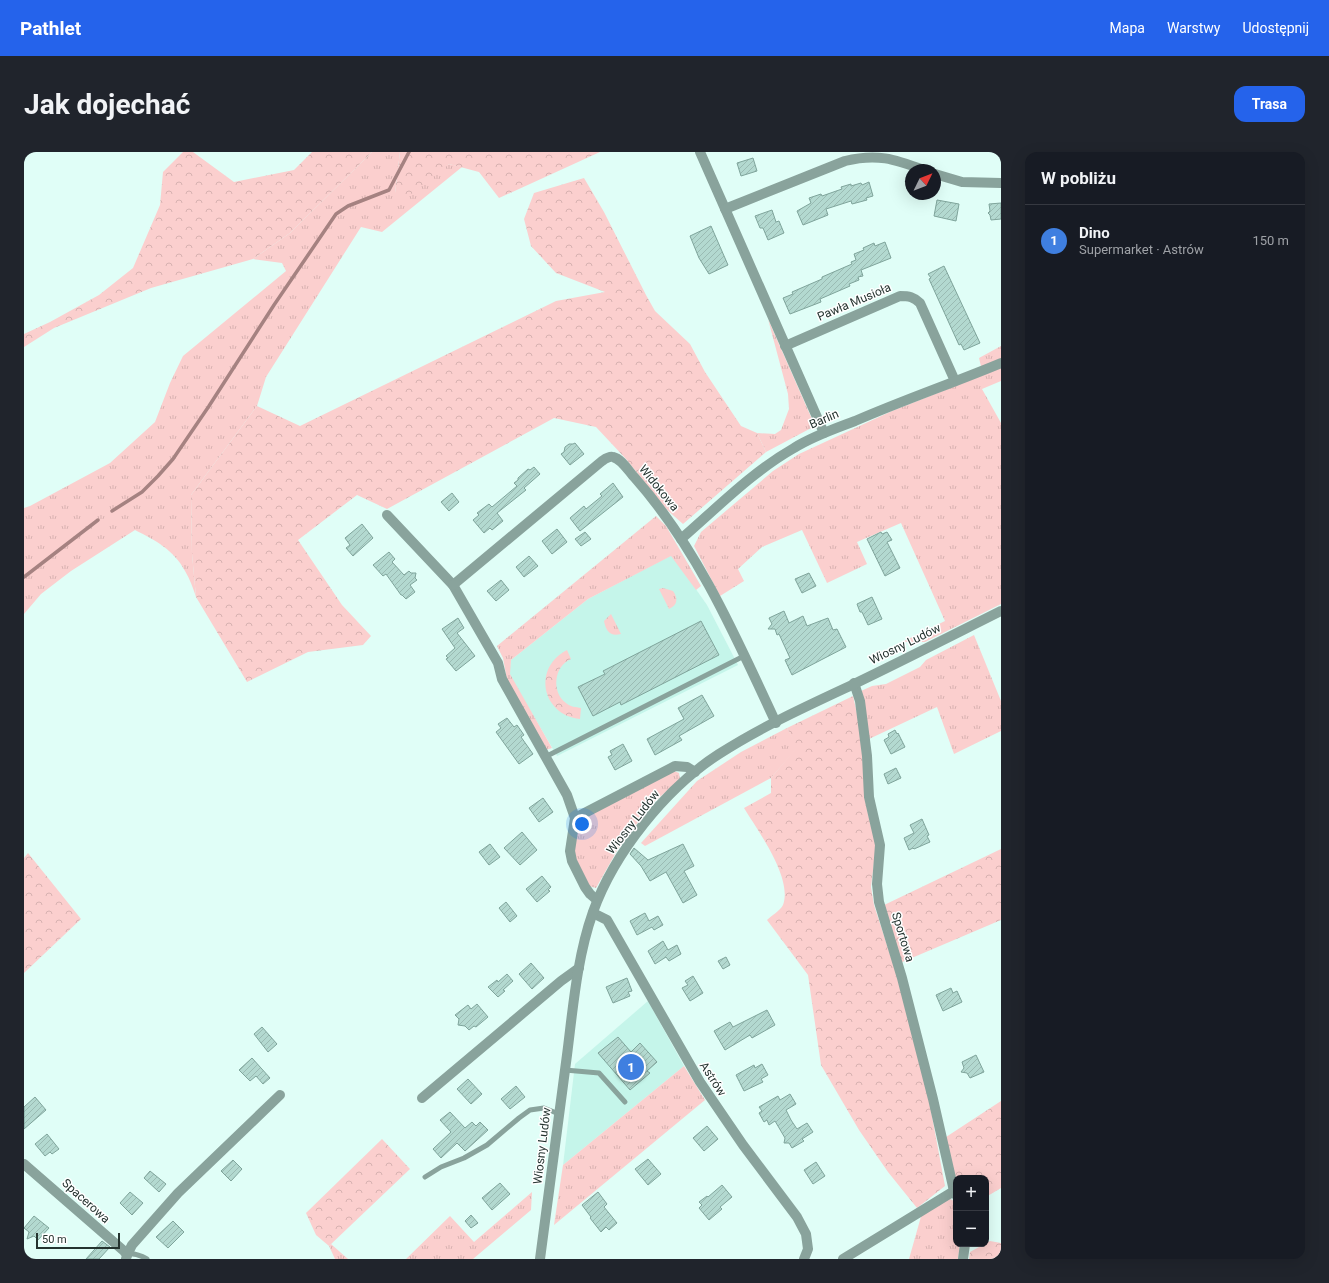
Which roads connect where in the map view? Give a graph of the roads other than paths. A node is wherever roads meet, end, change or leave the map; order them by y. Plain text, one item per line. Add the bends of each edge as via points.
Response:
1 (700, 152) edge
2 (907, 164) edge
3 (941, 176) edge
4 (1001, 184) edge
5 (725, 209) junction
6 (785, 346) junction
7 (1001, 363) edge
8 (955, 381) junction
9 (824, 433) junction
10 (387, 515) dead end
11 (681, 539) junction
12 (453, 586) junction
13 (1001, 611) edge
14 (744, 656) junction
15 (854, 684) junction
16 (776, 723) junction
17 (545, 757) junction
18 (695, 772) junction
19 (575, 818) junction
20 (598, 900) junction
21 (592, 913) junction
22 (579, 968) junction
23 (565, 1070) junction
24 (280, 1095) dead end
25 (422, 1098) dead end
26 (625, 1102) dead end
27 (559, 1114) junction
28 (24, 1164) edge
29 (425, 1177) dead end
30 (953, 1184) edge
31 (953, 1194) edge
32 (965, 1247) edge
33 (126, 1257) edge
34 (147, 1259) edge
35 (540, 1259) edge
36 (804, 1259) edge
37 (843, 1259) edge
38 (963, 1259) edge

1 - 5 street
2 - 5 street via 884,157 855,158
3 - 4 street via 962,182
5 - 6 street
6 - 8 street, Pawła Musioła via 900,296 907,296 920,303
6 - 9 street
7 - 8 street, Barlin
8 - 9 street, Barlin
9 - 11 street, Barlin via 771,462 720,503
10 - 12 street
11 - 12 street, Widokowa via 664,514 619,460 607,458
11 - 14 street, Widokowa via 713,592
12 - 17 street via 498,663 502,679
13 - 15 street, Wiosny Ludów
14 - 16 street, Widokowa
14 - 17 lane
15 - 16 street, Wiosny Ludów
15 - 30 street, Sportowa via 861,708 869,797 880,845 877,884 879,902 902,978
16 - 18 street, Wiosny Ludów via 718,754
17 - 19 street via 567,795
18 - 19 street via 687,767 675,766
18 - 20 street, Wiosny Ludów via 655,812 630,843
19 - 20 street via 570,851 572,861 585,887
20 - 21 street, Wiosny Ludów
21 - 22 street, Wiosny Ludów
21 - 36 street, Astrów via 607,920 700,1082 797,1217 806,1234 808,1249
22 - 23 street, Wiosny Ludów
22 - 25 street
23 - 26 lane via 599,1073
23 - 27 street, Wiosny Ludów
24 - 33 street via 178,1193 132,1244
27 - 29 lane via 544,1108 530,1110 487,1145
27 - 35 street, Wiosny Ludów
28 - 33 street, Spacerowa via 124,1251
31 - 37 street
32 - 38 street
33 - 34 lane via 133,1253

